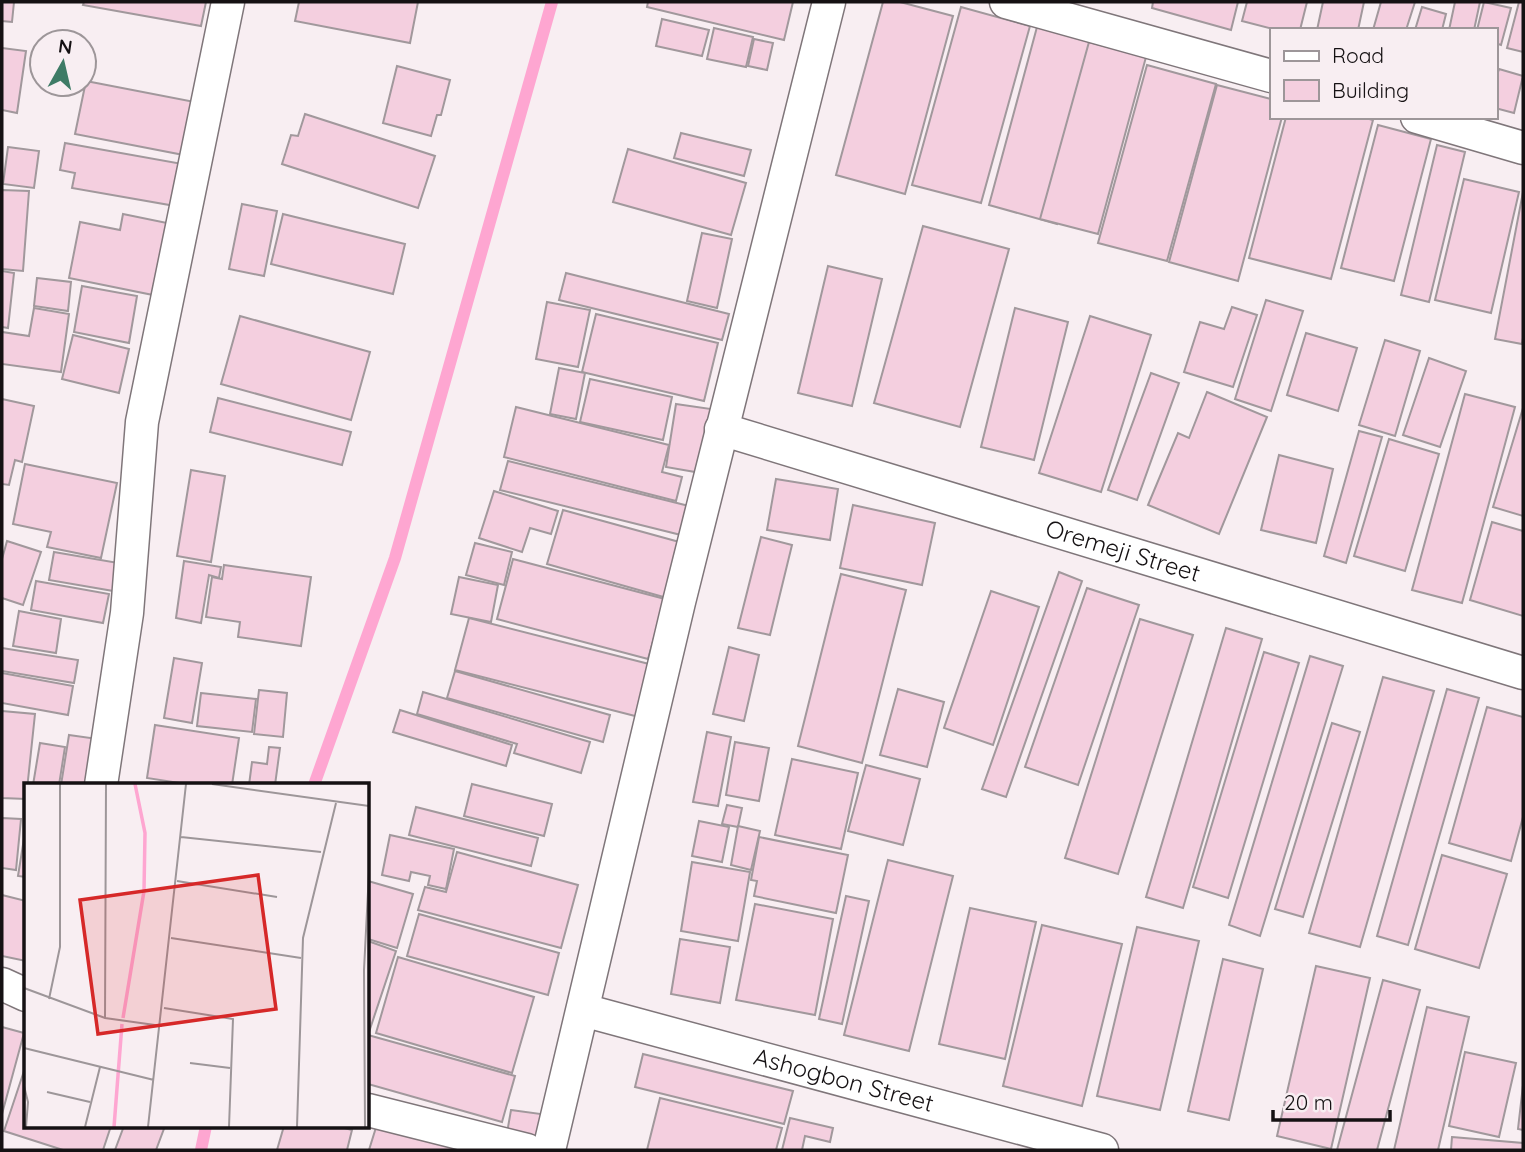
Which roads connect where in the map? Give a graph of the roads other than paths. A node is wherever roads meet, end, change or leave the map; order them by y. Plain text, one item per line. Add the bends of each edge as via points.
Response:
1 (228, 2) edge
2 (829, 2) edge
3 (1006, 2) edge
4 (1270, 76) edge
5 (1424, 119) edge
6 (1523, 148) edge
7 (721, 429) junction
8 (1523, 673) edge
9 (101, 783) edge
10 (2, 984) edge
11 (24, 994) edge
12 (583, 1010) junction
13 (369, 1110) edge
14 (527, 1150) edge
15 (549, 1150) edge
16 (1102, 1150) edge

1 - 9 street via 142,422 127,613
2 - 7 street
3 - 4 street
5 - 6 street
7 - 8 street, Oremeji Street
7 - 12 street
10 - 11 street
12 - 15 street
12 - 16 street, Ashogbon Street
13 - 14 street

